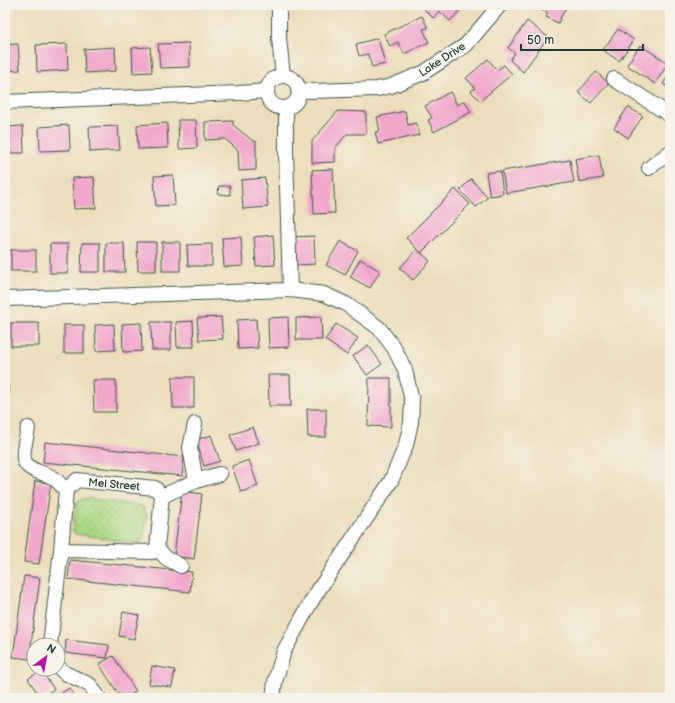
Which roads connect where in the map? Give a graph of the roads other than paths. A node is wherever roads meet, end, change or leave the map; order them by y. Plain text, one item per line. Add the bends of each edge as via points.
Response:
1 (279, 5) edge
2 (500, 5) edge
3 (283, 76) junction
4 (614, 78) dead end
5 (298, 90) junction
6 (267, 91) junction
7 (5, 102) edge
8 (286, 108) junction
9 (670, 115) edge
10 (670, 152) edge
11 (649, 168) dead end
12 (290, 290) junction
13 (5, 298) edge
14 (195, 424) dead end
15 (28, 428) dead end
16 (220, 474) dead end
17 (196, 482) junction
18 (66, 490) junction
19 (162, 496) junction
20 (156, 548) junction
21 (60, 550) junction
22 (180, 566) dead end
23 (51, 637) edge
24 (66, 673) edge
25 (99, 698) edge
26 (273, 698) edge

1 - 3 street
2 - 5 street, Lake Drive via 466,45 423,73 377,89
3 - 5 street via 293,80
3 - 6 street via 272,81
4 - 9 street
5 - 8 street via 296,101
6 - 7 street
6 - 8 street via 270,102 280,108
8 - 12 street
10 - 11 street
12 - 13 street
12 - 26 street via 324,294 346,304 379,328 394,348 405,370 412,401 412,422 406,445 391,481 312,600 284,651
14 - 17 street via 190,448
15 - 18 street via 23,458 25,463 31,469 54,479
16 - 17 street
17 - 19 street
18 - 19 street, Mel Street via 77,480 155,488
18 - 21 street
19 - 20 street
20 - 21 street via 153,552
20 - 22 street
21 - 23 street
24 - 25 street via 90,685

